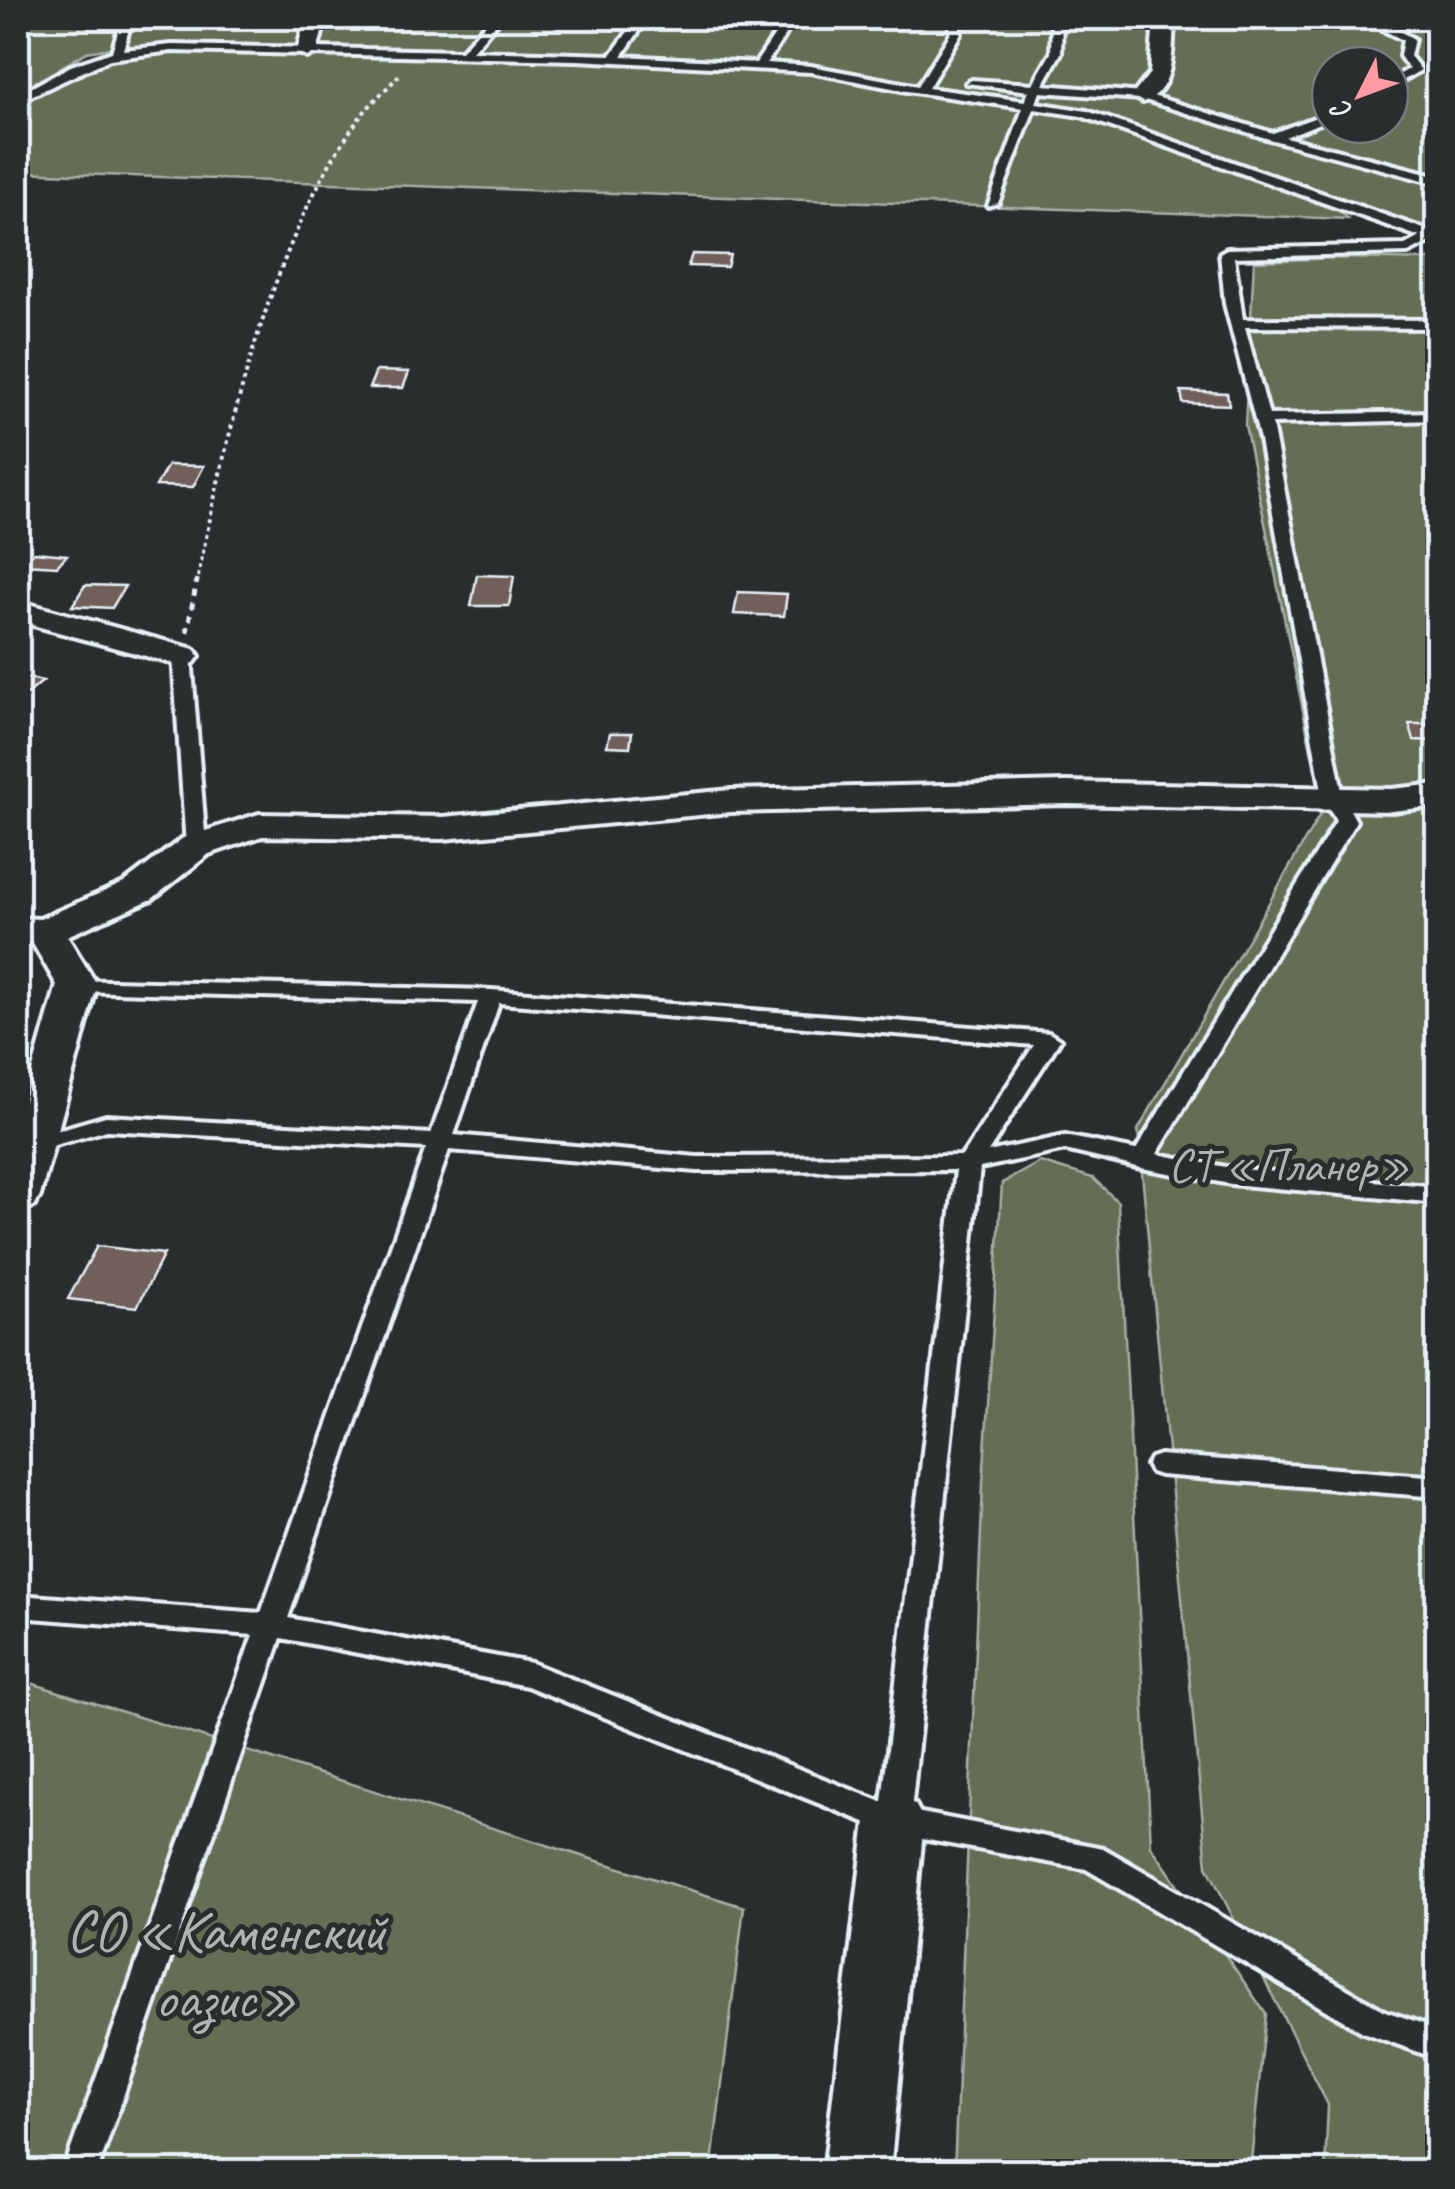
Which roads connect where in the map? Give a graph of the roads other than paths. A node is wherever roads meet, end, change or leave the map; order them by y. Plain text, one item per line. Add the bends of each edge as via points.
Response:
1 (127, 18) edge
2 (316, 18) edge
3 (496, 18) edge
4 (643, 18) edge
5 (791, 18) edge
6 (954, 18) edge
7 (1056, 18) edge
8 (1164, 18) edge
9 (1381, 18) edge
10 (1408, 45) edge
11 (307, 51) junction
12 (116, 52) junction
13 (464, 54) junction
14 (614, 59) junction
15 (759, 66) junction
16 (924, 85) junction
17 (1036, 88) junction
18 (1143, 96) junction
19 (18, 100) edge
20 (1030, 106) junction
21 (1310, 123) edge
22 (1273, 137) junction
23 (1438, 180) edge
24 (992, 203) dead end
25 (1434, 238) edge
26 (1236, 323) junction
27 (1438, 324) edge
28 (1438, 416) edge
29 (1262, 420) junction
30 (18, 611) edge
31 (182, 656) joint
32 (1438, 795) edge
33 (1333, 797) junction
34 (196, 846) junction
35 (31, 931) edge
36 (77, 985) junction
37 (491, 996) junction
38 (436, 1142) junction
39 (30, 1145) junction
40 (1141, 1161) junction
41 (970, 1163) junction
42 (1438, 1194) edge
43 (18, 1196) edge
44 (1160, 1465) dead end
45 (1438, 1487) edge
46 (18, 1606) edge
47 (269, 1625) junction
48 (895, 1821) junction
49 (1438, 2044) edge
50 (80, 2172) edge
51 (857, 2172) edge

1 - 12 lane
2 - 11 street
3 - 13 lane
4 - 14 lane
5 - 15 lane
6 - 16 lane via 956,33
7 - 17 lane via 1056,53
8 - 18 street via 1160,74
9 - 10 lane via 1380,25 1409,38
11 - 12 lane
11 - 13 lane
12 - 19 lane
13 - 14 lane
14 - 15 lane
15 - 16 lane
16 - 17 lane
16 - 20 lane
17 - 18 lane
17 - 20 lane
18 - 22 lane
20 - 24 lane
20 - 25 lane via 1119,123
21 - 22 lane
22 - 23 lane
25 - 26 lane via 1408,249 1227,253
26 - 27 lane
26 - 29 lane
28 - 29 lane
29 - 33 lane
30 - 31 street
31 - 34 lane
32 - 33 street
33 - 34 street via 1066,793 731,801 443,828 259,825
33 - 40 lane via 1346,821
34 - 35 street via 138,892
35 - 36 street
36 - 37 lane
36 - 39 street
37 - 38 lane
37 - 41 lane via 1049,1040
38 - 39 lane via 106,1122
38 - 41 lane via 696,1164
38 - 47 lane
39 - 43 street
40 - 41 lane via 1065,1143
40 - 42 lane via 1230,1176
41 - 48 lane
44 - 45 lane
46 - 47 lane
47 - 48 lane via 530,1675
47 - 50 lane
48 - 49 lane via 1092,1857 1375,2022
48 - 51 street

